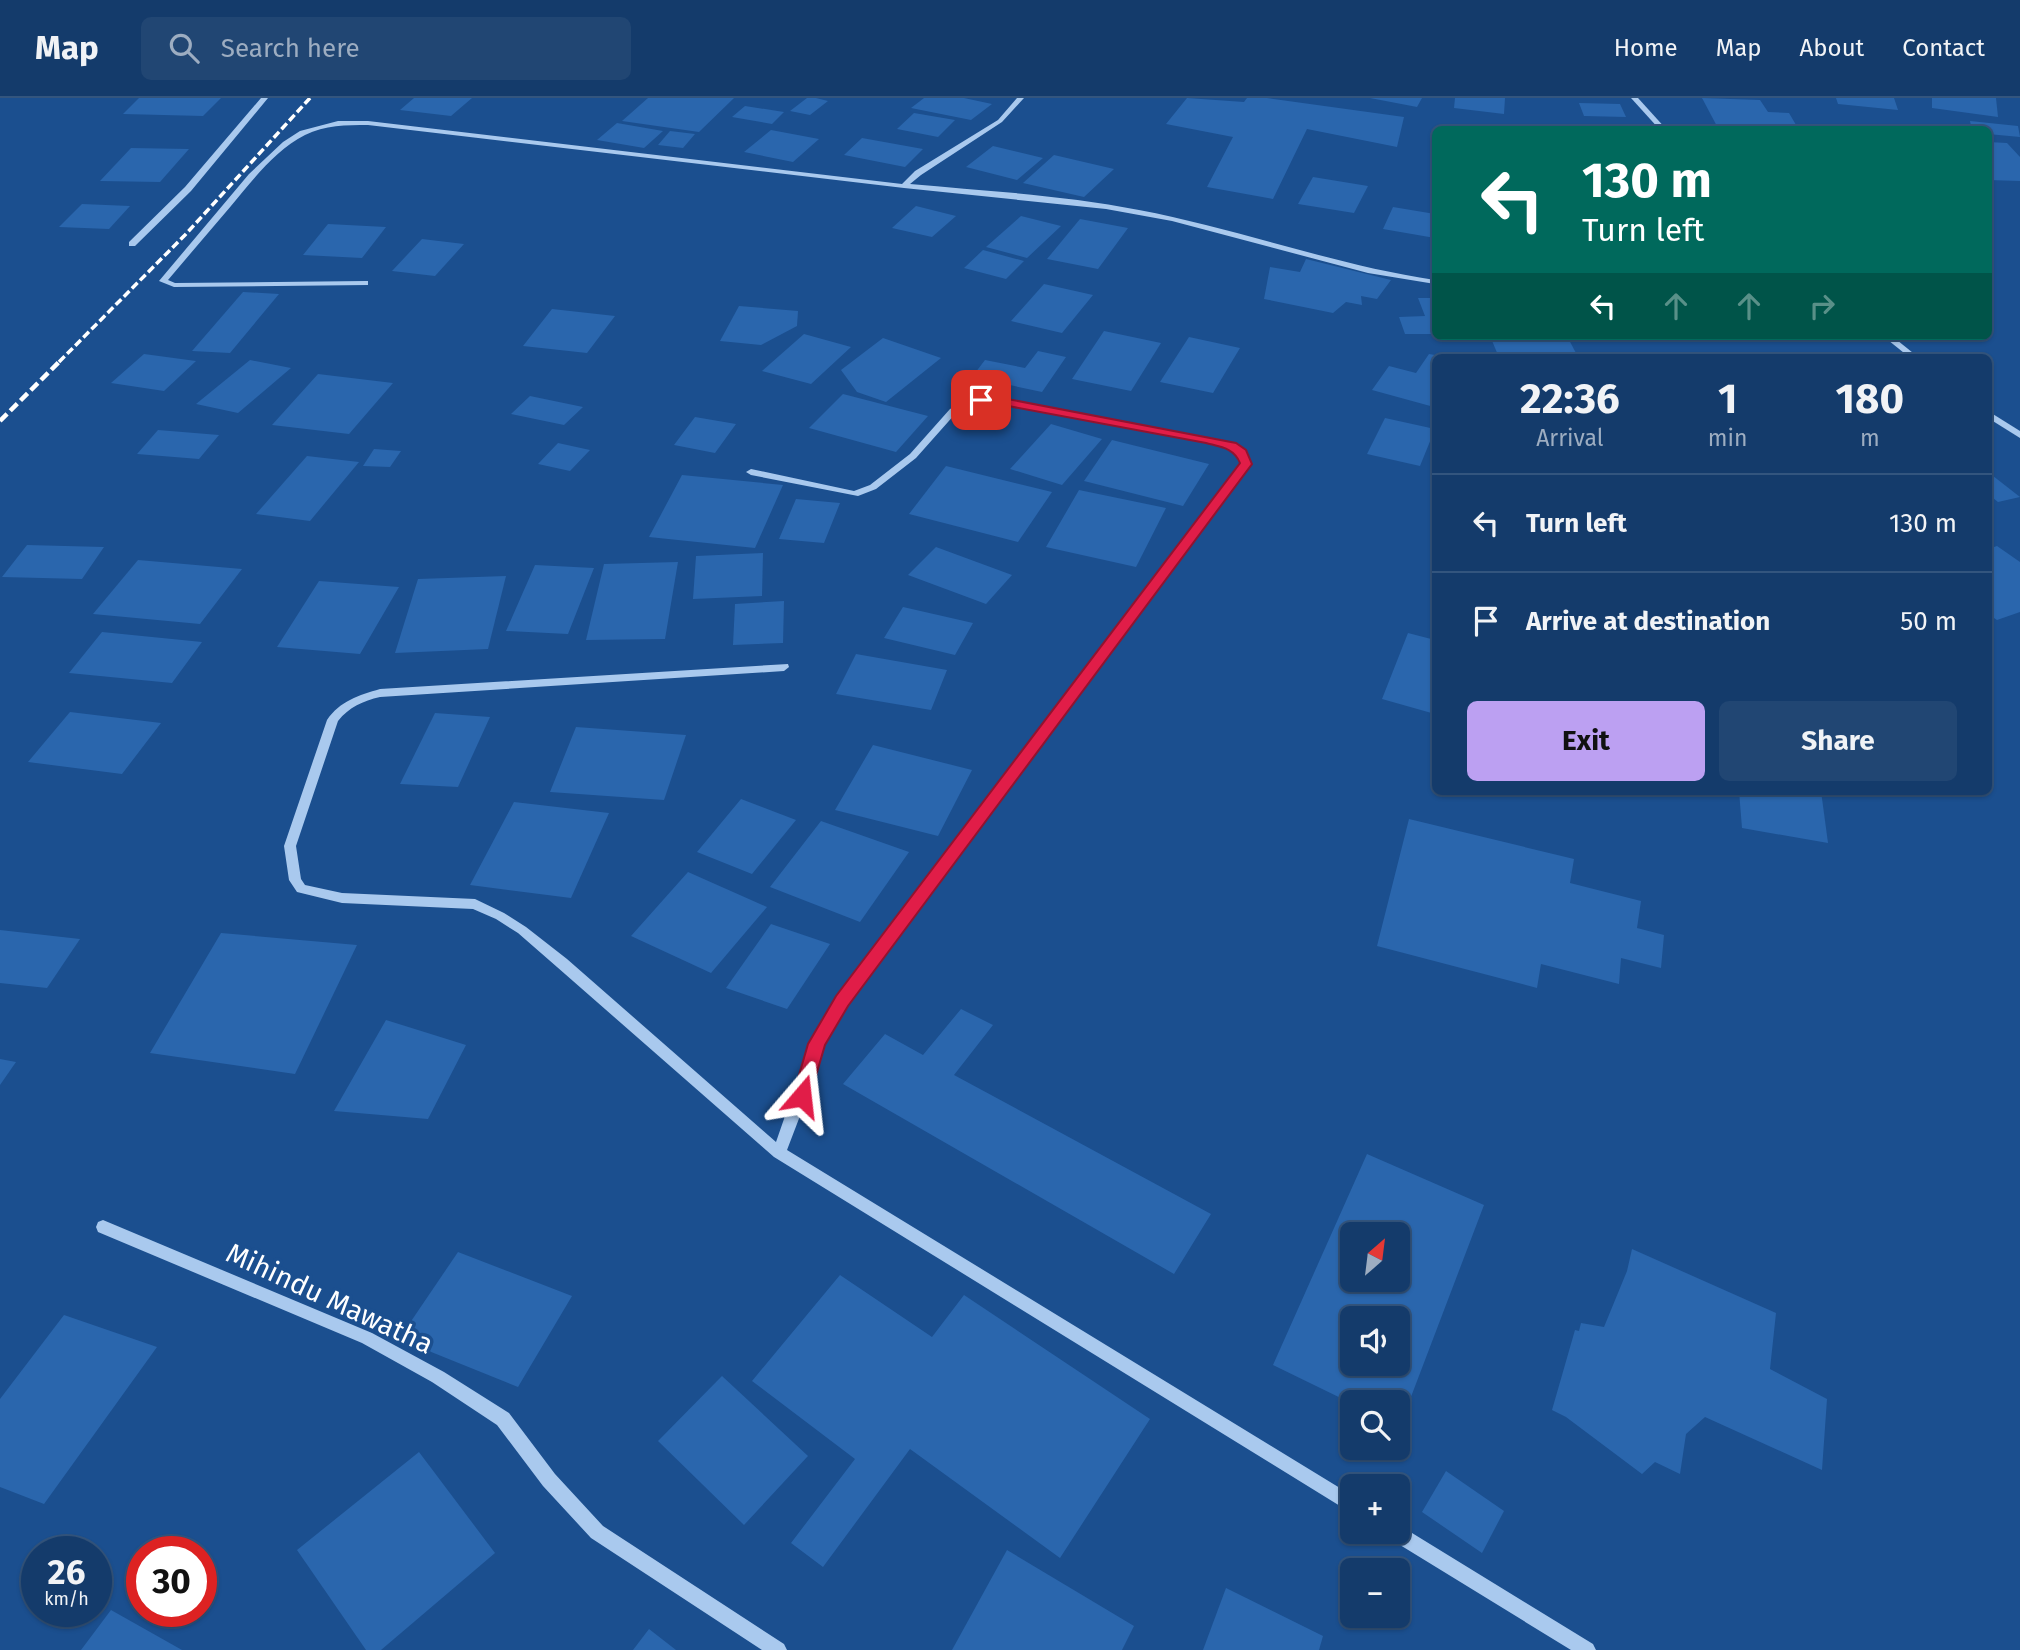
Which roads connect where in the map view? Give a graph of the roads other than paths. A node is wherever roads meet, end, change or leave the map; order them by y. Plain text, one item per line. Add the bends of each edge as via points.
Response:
1 (265, 98) edge
2 (1021, 98) edge
3 (1634, 98) edge
4 (1660, 126) edge
5 (904, 186) junction
6 (132, 244) dead end
7 (1432, 282) edge
8 (365, 284) dead end
9 (1892, 340) edge
10 (1910, 354) edge
11 (1992, 417) edge
12 (2020, 435) edge
13 (751, 472) dead end
14 (784, 667) dead end
15 (779, 1153) junction
16 (103, 1227) dead end
17 (1340, 1498) edge
18 (1410, 1541) edge
19 (778, 1650) edge
20 (1587, 1650) edge

1 - 6 street via 188,189
2 - 5 street via 1000,121
3 - 4 street
5 - 7 street via 1159,216 1356,269
5 - 8 street via 338,123 303,133 286,144 252,176 163,281 174,285
9 - 10 street
11 - 12 street
13 - 15 street via 855,494 873,487 913,456 953,411 970,402 992,399 1219,442 1242,452 1246,464 842,1001 817,1044
14 - 15 street via 363,697 345,706 333,720 290,846 295,880 312,893 475,904 511,923
15 - 17 street
16 - 19 street, Mihindu Mawatha via 367,1338 438,1377 503,1419 549,1480 597,1532
18 - 20 street

